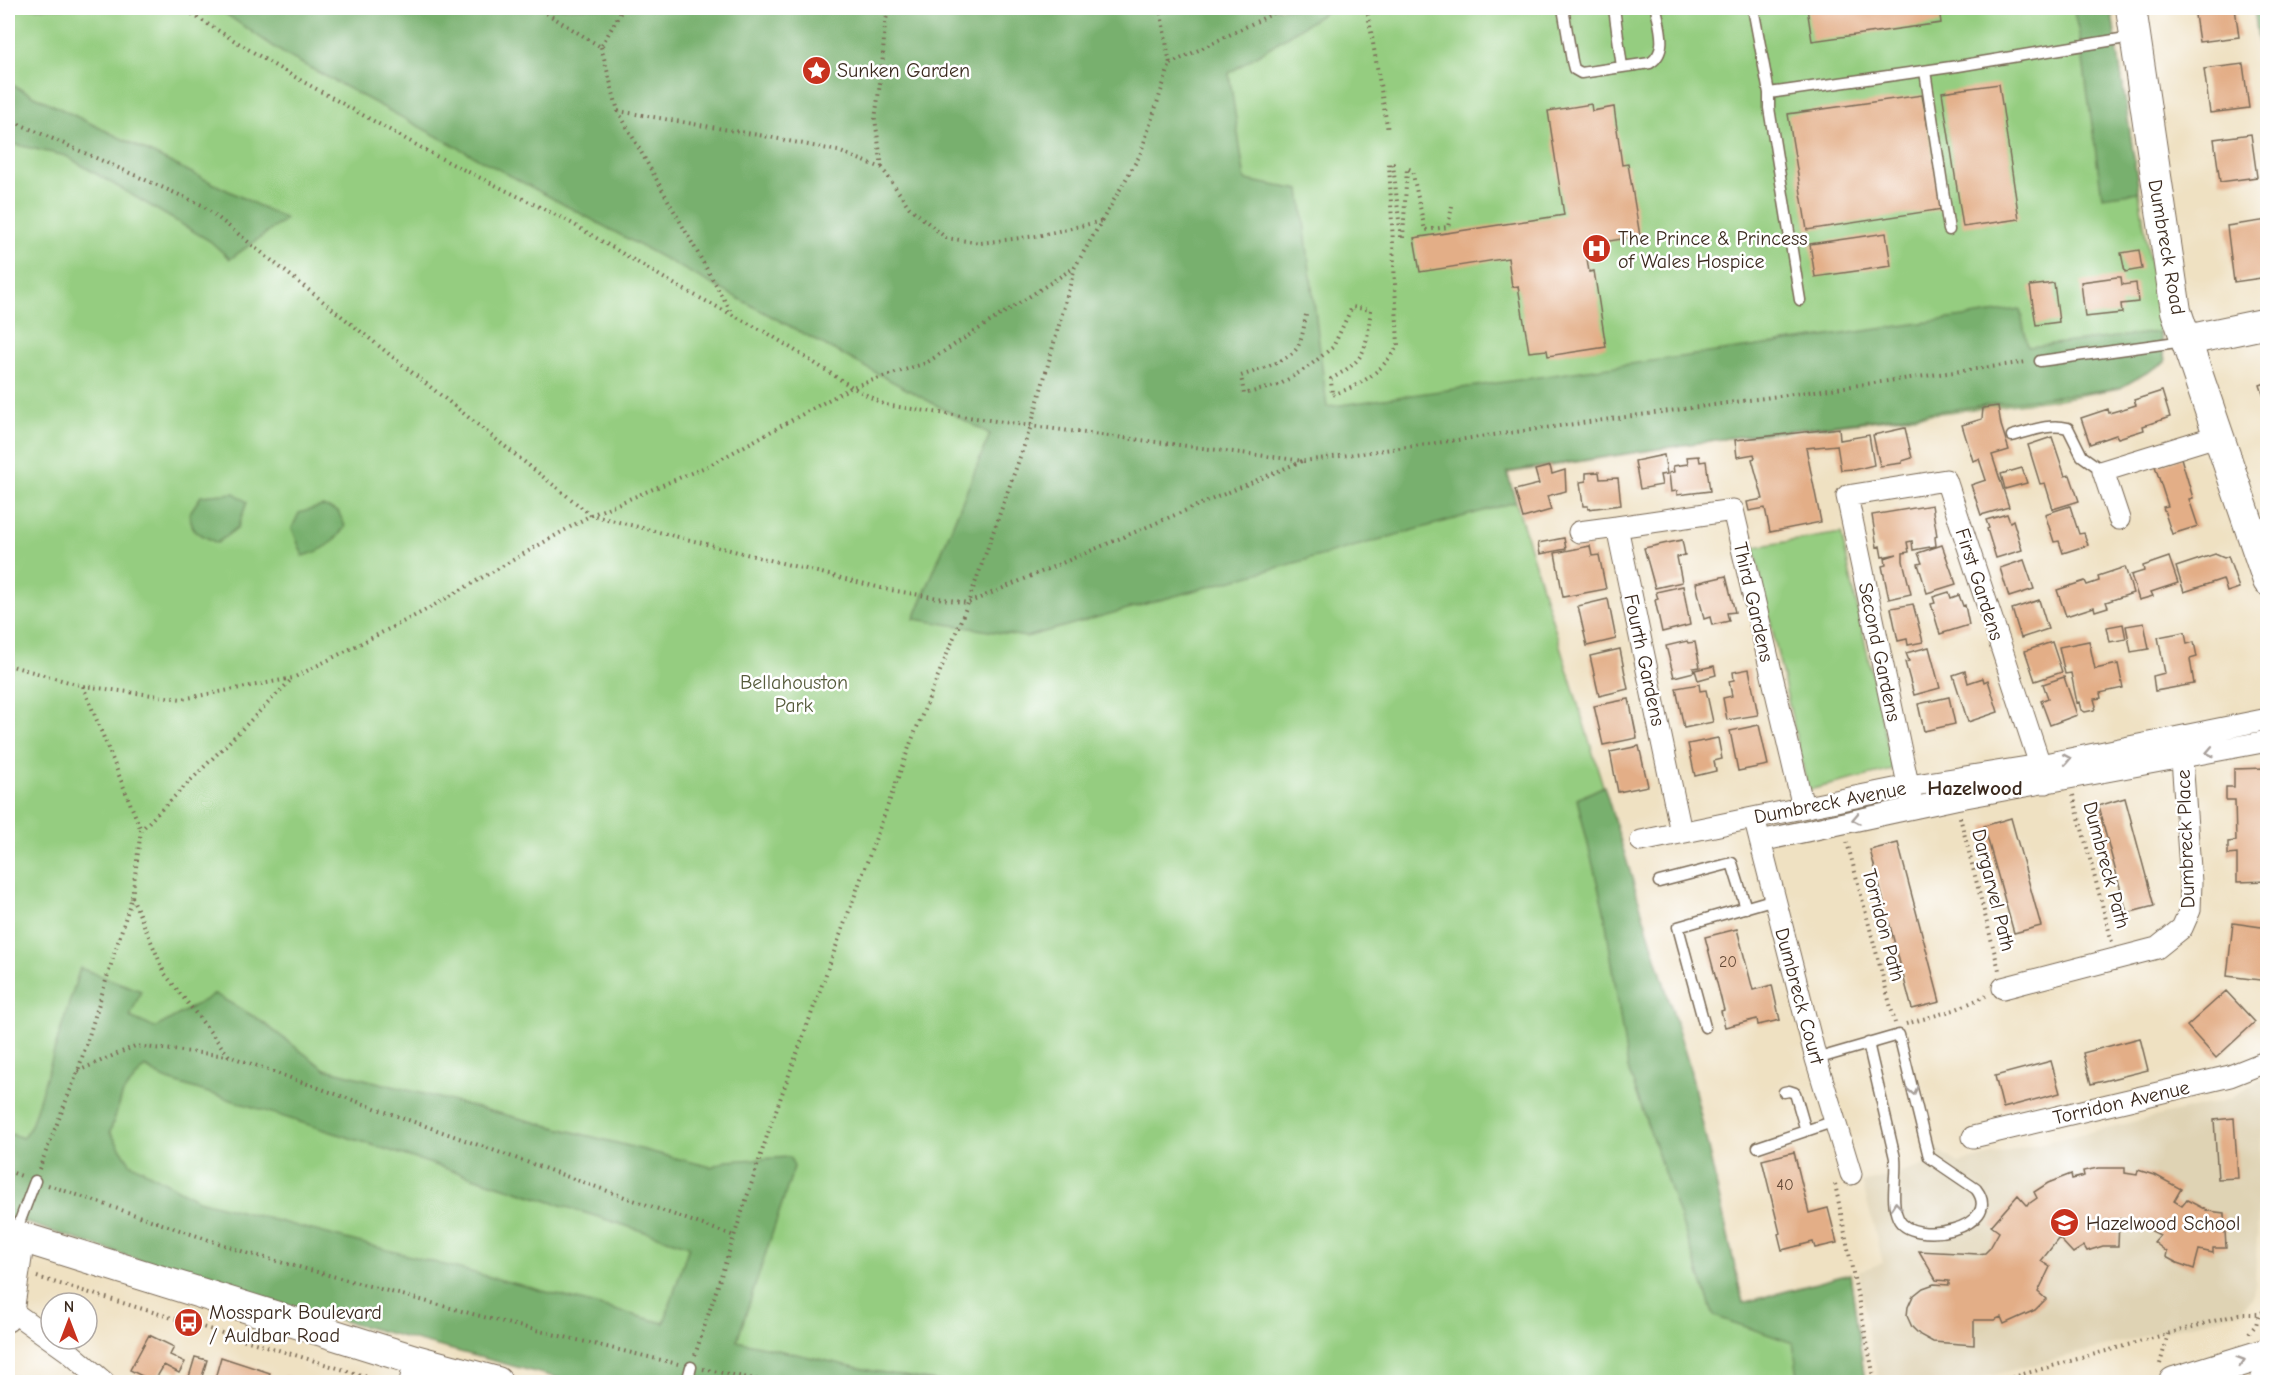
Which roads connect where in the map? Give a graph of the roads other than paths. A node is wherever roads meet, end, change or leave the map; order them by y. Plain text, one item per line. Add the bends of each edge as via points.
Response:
1 (1563, 8) edge
2 (1614, 8) edge
3 (1656, 8) edge
4 (1753, 8) edge
5 (2131, 8) edge
6 (2136, 37) junction
7 (1623, 67) junction
8 (1924, 71) junction
9 (1769, 93) junction
10 (1949, 230) dead end
11 (1800, 300) dead end
12 (2268, 323) edge
13 (2187, 340) junction
14 (2040, 361) road end
15 (2220, 435) junction
16 (2013, 436) dead end
17 (2103, 471) junction
18 (1848, 496) joint
19 (2119, 519) dead end
20 (1617, 527) junction
21 (1579, 532) dead end
22 (2268, 581) edge
23 (2268, 718) edge
24 (2180, 736) junction
25 (2268, 741) edge
26 (2182, 758) junction
27 (2043, 774) junction
28 (1909, 786) junction
29 (1803, 807) junction
30 (1913, 808) junction
31 (1753, 817) junction
32 (1681, 832) junction
33 (1641, 841) dead end
34 (1760, 841) junction
35 (1659, 882) dead end
36 (1775, 899) junction
37 (1746, 908) junction
38 (2003, 988) road end
39 (1705, 1027) dead end
40 (1868, 1043) junction
41 (1816, 1059) junction
42 (2268, 1061) edge
43 (1784, 1092) dead end
44 (1835, 1121) junction
45 (1806, 1131) junction
46 (1973, 1137) dead end
47 (1758, 1147) dead end
48 (1851, 1174) road end
49 (35, 1180) road end
50 (15, 1235) edge
51 (10, 1316) edge
52 (2258, 1343) edge
53 (691, 1367) road end
54 (413, 1371) edge
55 (2166, 1378) edge
56 (104, 1383) edge
57 (497, 1383) edge
58 (687, 1383) edge

1 - 7 lane via 1574,69 1581,73
2 - 7 lane
3 - 7 lane via 1661,43 1658,58
4 - 9 lane
5 - 6 street, Dumbreck Road
6 - 8 lane
6 - 13 street, Dumbreck Road via 2176,311
8 - 9 lane
8 - 10 lane
9 - 11 lane
12 - 13 street
13 - 14 lane
13 - 15 street, Dumbreck Road
15 - 17 street
15 - 22 street, Dumbreck Road
16 - 17 lane via 2058,425 2068,428 2082,456
17 - 19 street
18 - 27 street, First Gardens via 1946,480
18 - 28 street, Second Gardens
20 - 21 street
20 - 29 street, Third Gardens via 1733,510
20 - 32 street, Fourth Gardens
23 - 24 street, Dumbreck Avenue
24 - 26 street, Dumbreck Place
27 -> 24 street, Dumbreck Avenue
25 -> 26 street, Dumbreck Avenue
26 - 27 street, Dumbreck Avenue via 2069,778
26 - 38 street, Dumbreck Place via 2191,882 2190,910 2177,933 2157,948
27 - 28 street, Dumbreck Avenue
27 - 30 street, Dumbreck Avenue
28 - 29 street, Dumbreck Avenue
28 - 30 street, Second Gardens
29 - 31 street, Dumbreck Avenue
30 -> 34 street, Dumbreck Avenue
31 - 32 street, Dumbreck Avenue
31 - 34 street, Dumbreck Court
32 - 33 street, Dumbreck Avenue
34 - 36 street, Dumbreck Court
35 - 37 lane via 1732,863
36 - 37 lane
36 - 41 street, Dumbreck Court
37 - 39 lane via 1678,927
40 -> 40 lane via 1897,1031 1929,1157 1981,1195 1979,1211 1960,1228 1926,1232 1899,1221 1895,1209 1895,1158
40 - 41 lane
41 - 44 street, Dumbreck Court
42 - 46 street, Torridon Avenue via 2230,1076
43 - 45 lane via 1794,1094
44 - 45 lane
44 - 48 street, Dumbreck Court
45 - 47 lane
49 - 50 lane
50 - 51 street via 19,1272
50 - 54 street
51 - 56 street via 69,1352
55 -> 52 street
53 - 58 lane
54 - 57 street

